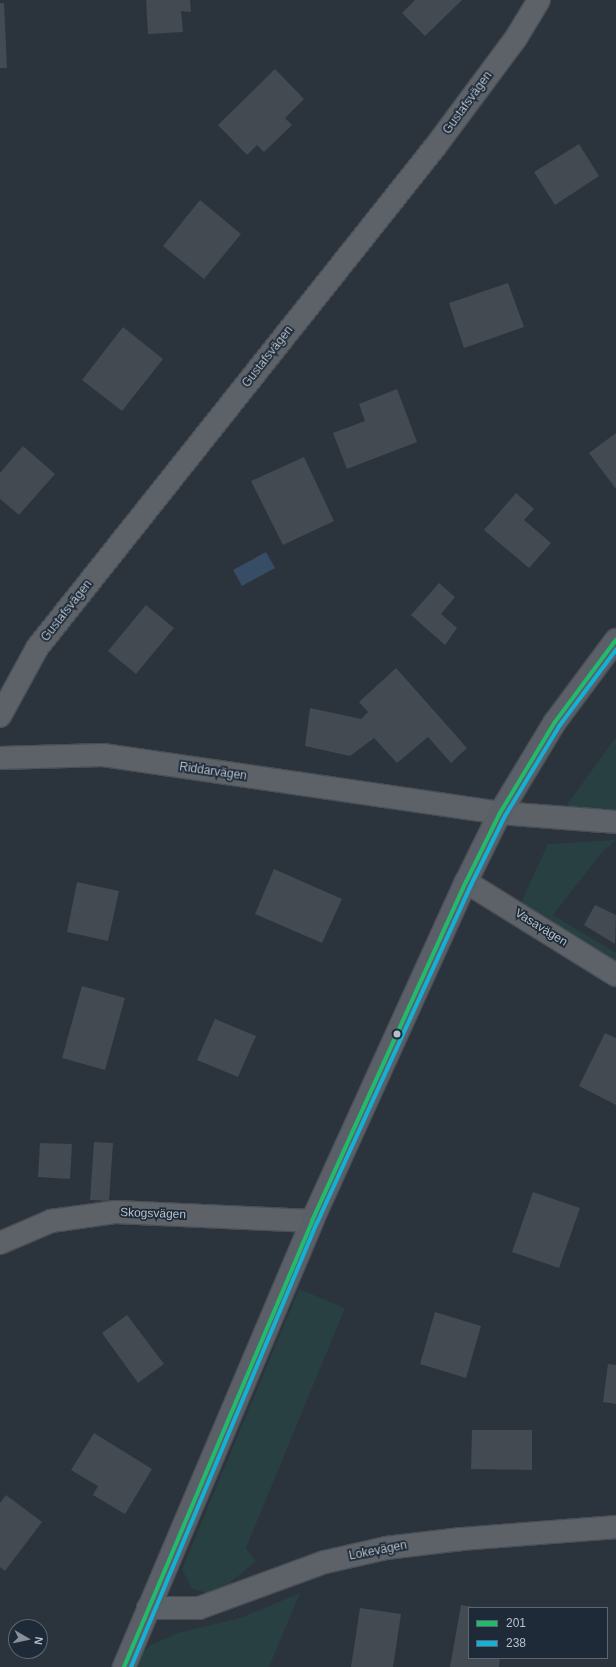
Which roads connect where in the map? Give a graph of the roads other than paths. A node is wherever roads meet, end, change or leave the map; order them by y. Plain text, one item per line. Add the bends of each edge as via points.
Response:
1 (540, 0) edge
2 (616, 640) edge
3 (0, 716) edge
4 (0, 758) edge
5 (500, 813) junction
6 (616, 822) edge
7 (466, 882) junction
8 (616, 975) edge
9 (312, 1221) junction
10 (0, 1243) edge
11 (616, 1527) edge
12 (148, 1608) junction
13 (124, 1667) edge

1 - 3 street, Gustafsvägen via 516,38 436,147 37,648
2 - 5 street via 555,722
4 - 5 street, Riddarvägen via 103,755
5 - 6 street, Riddarvägen
5 - 7 street
7 - 8 street, Vasavägen
7 - 9 street
9 - 10 street, Skogsvägen via 116,1212 51,1221
9 - 12 street
11 - 12 street, Lokevägen via 461,1539 386,1548 325,1562 199,1608
12 - 13 street

